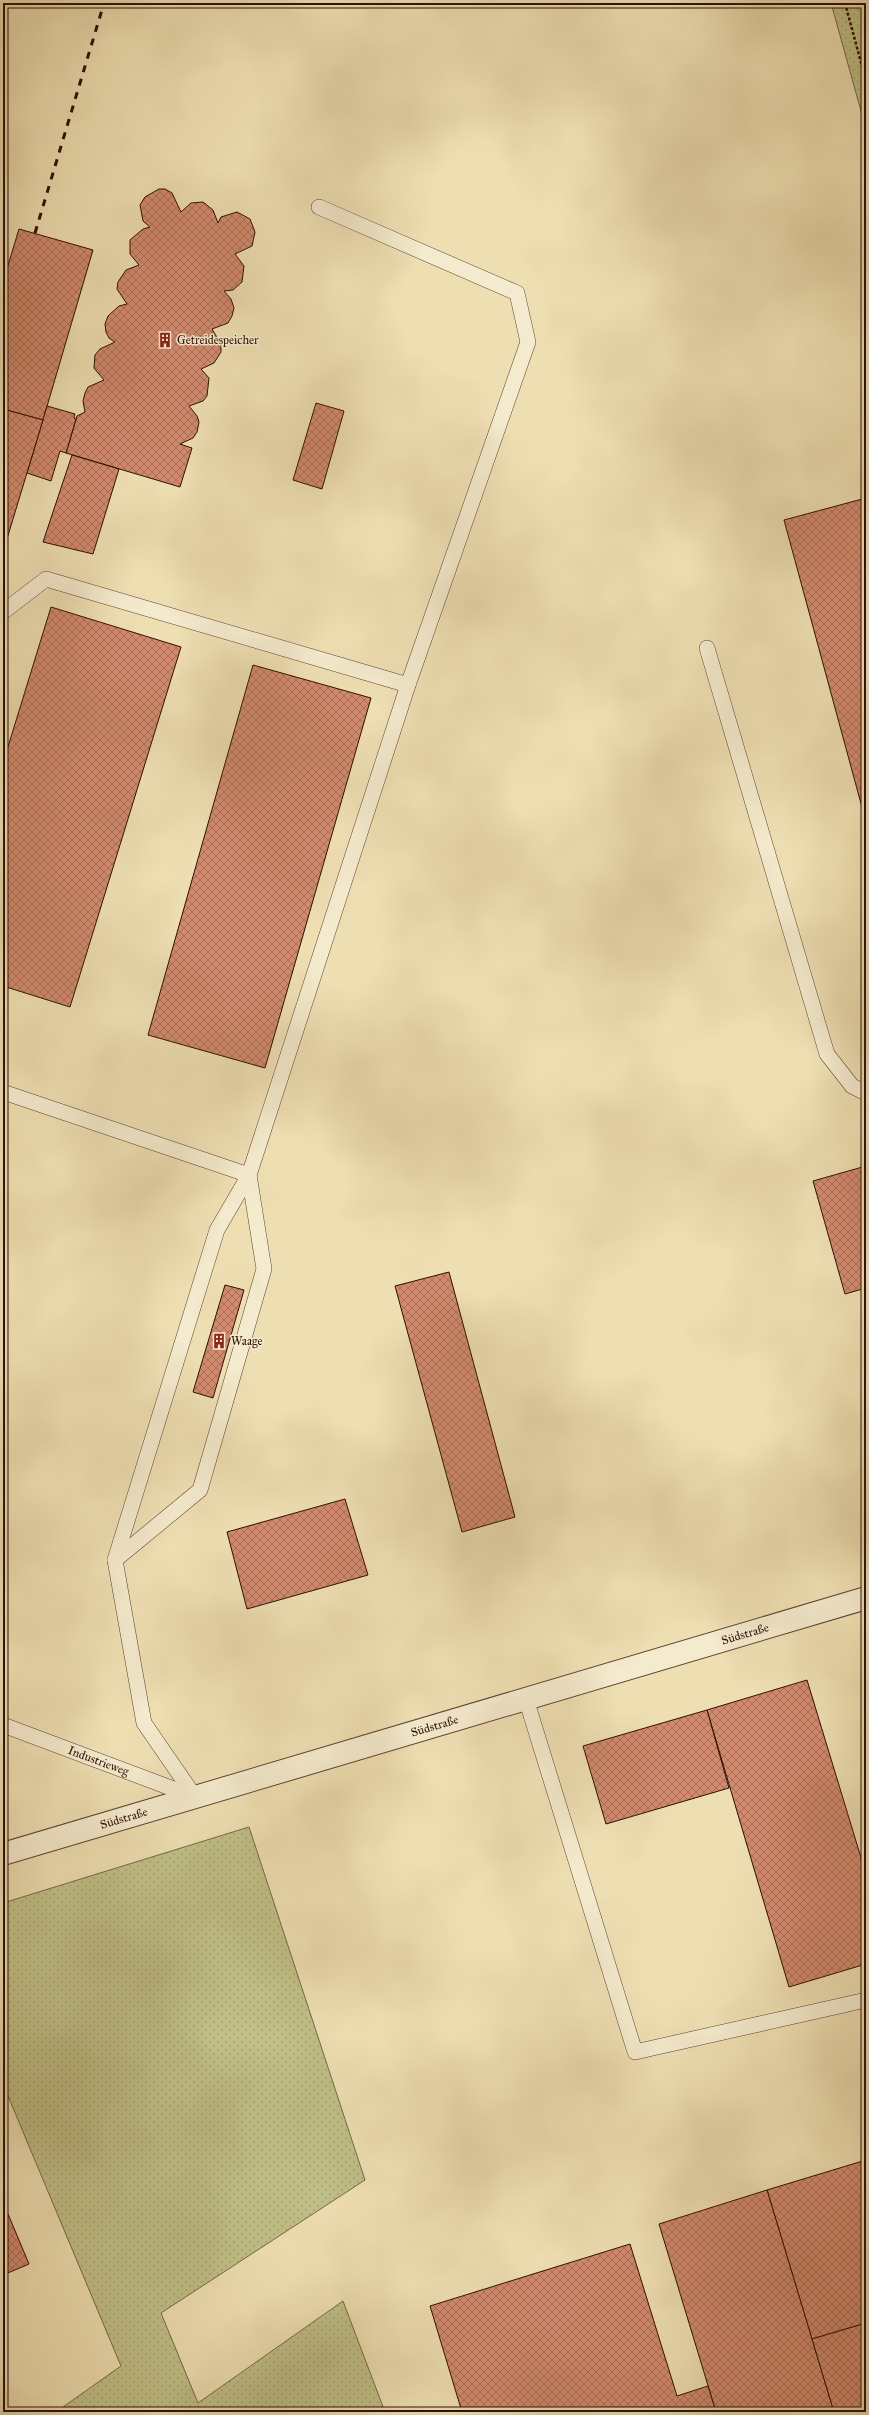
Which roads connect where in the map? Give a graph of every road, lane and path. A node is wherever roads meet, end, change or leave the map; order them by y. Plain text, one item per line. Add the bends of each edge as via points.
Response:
1 (845, 3) edge
2 (866, 81) edge
3 (319, 206) dead end
4 (3, 612) edge
5 (707, 648) dead end
6 (408, 685) junction
7 (3, 1092) edge
8 (866, 1093) edge
9 (249, 1175) junction
10 (115, 1560) junction
11 (866, 1598) edge
12 (526, 1699) junction
13 (3, 1725) edge
14 (195, 1797) junction
15 (3, 1854) edge
16 (866, 2000) edge

1 - 2 path
3 - 6 lane via 518,293 528,342
4 - 6 lane via 46,578
5 - 8 lane via 827,1054 852,1086
6 - 9 lane
7 - 9 lane
9 - 10 lane via 218,1230
9 - 10 lane via 264,1269 200,1490
10 - 14 lane via 144,1723
11 - 12 street, Südstraße
12 - 14 street, Südstraße
12 - 16 lane via 635,2052
13 - 14 lane, Industrieweg
14 - 15 street, Südstraße

